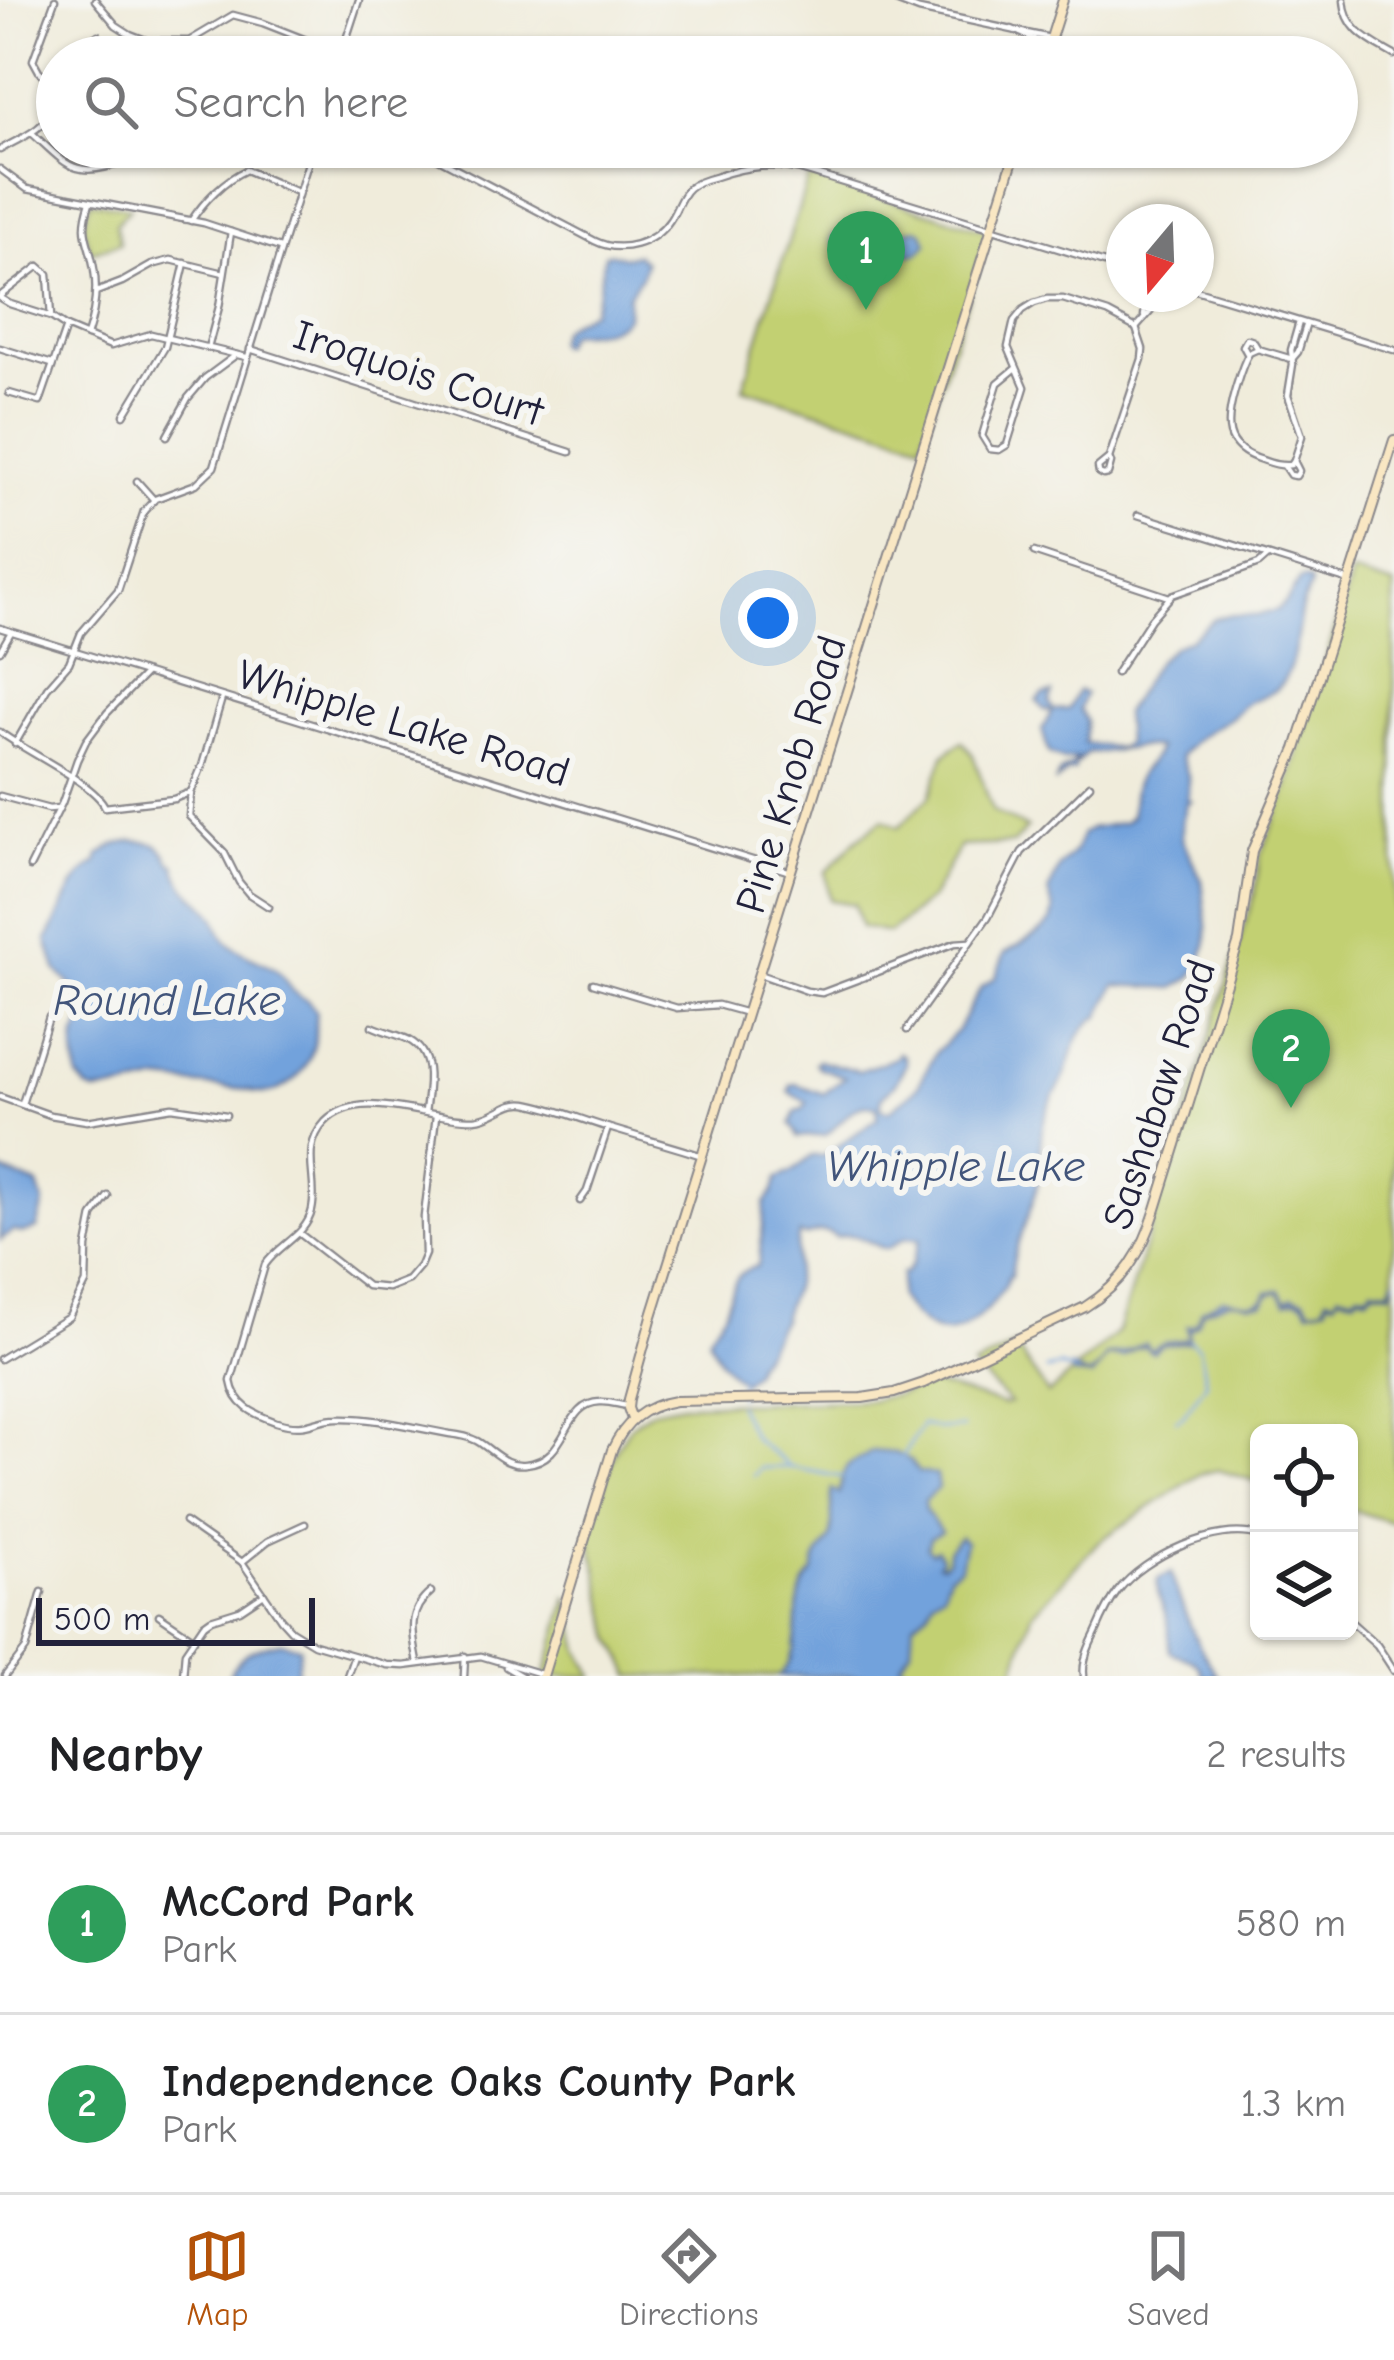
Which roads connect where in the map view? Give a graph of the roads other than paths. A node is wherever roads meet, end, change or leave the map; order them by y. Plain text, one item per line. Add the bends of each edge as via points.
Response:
1 (55, 0) edge
2 (95, 0) edge
3 (359, 0) edge
4 (893, 0) edge
5 (1063, 0) edge
6 (1344, 1) edge
7 (42, 36) edge
8 (134, 36) edge
9 (194, 36) edge
10 (293, 36) edge
11 (347, 36) edge
12 (1032, 36) edge
13 (1052, 36) edge
14 (1394, 56) edge
15 (36, 131) edge
16 (33, 134) junction
17 (36, 137) edge
18 (0, 150) edge
19 (307, 168) edge
20 (456, 168) edge
21 (745, 168) edge
22 (788, 168) edge
23 (1010, 168) edge
24 (0, 169) edge
25 (299, 193) junction
26 (90, 201) junction
27 (191, 220) junction
28 (992, 230) junction
29 (231, 232) junction
30 (282, 248) junction
31 (185, 263) junction
32 (1106, 264) edge
33 (224, 273) junction
34 (96, 292) junction
35 (1214, 296) edge
36 (0, 297) edge
37 (1145, 312) edge
38 (1150, 312) edge
39 (1144, 316) junction
40 (51, 317) junction
41 (1303, 324) junction
42 (66, 328) junction
43 (1136, 328) junction
44 (87, 337) junction
45 (168, 338) junction
46 (0, 348) edge
47 (208, 348) junction
48 (250, 349) junction
49 (1258, 349) junction
50 (1394, 350) edge
51 (236, 355) junction
52 (1248, 355) junction
53 (248, 357) junction
54 (1292, 359) junction
55 (53, 364) junction
56 (1015, 369) junction
57 (9, 393) dead end
58 (124, 415) dead end
59 (166, 436) dead end
60 (1394, 440) edge
61 (570, 452) dead end
62 (1109, 458) dead end
63 (1294, 460) junction
64 (1284, 466) junction
65 (137, 481) dead end
66 (154, 500) junction
67 (1138, 515) dead end
68 (1034, 553) dead end
69 (1268, 556) junction
70 (1350, 581) junction
71 (1169, 597) junction
72 (0, 628) edge
73 (11, 632) junction
74 (0, 651) edge
75 (73, 651) junction
76 (1116, 673) dead end
77 (145, 674) junction
78 (222, 698) junction
79 (0, 731) edge
80 (15, 744) junction
81 (72, 778) junction
82 (1090, 785) dead end
83 (190, 792) junction
84 (0, 796) edge
85 (59, 808) junction
86 (30, 867) dead end
87 (790, 872) junction
88 (269, 907) dead end
89 (969, 942) junction
90 (759, 974) junction
91 (593, 983) dead end
92 (747, 1012) junction
93 (49, 1018) dead end
94 (372, 1026) dead end
95 (907, 1030) dead end
96 (0, 1097) edge
97 (22, 1104) junction
98 (425, 1112) junction
99 (436, 1114) junction
100 (226, 1115) dead end
101 (608, 1128) junction
102 (704, 1156) junction
103 (108, 1196) dead end
104 (580, 1202) dead end
105 (299, 1233) junction
106 (0, 1358) edge
107 (628, 1406) junction
108 (632, 1419) junction
109 (185, 1522) dead end
110 (305, 1524) dead end
111 (1250, 1534) edge
112 (242, 1562) junction
113 (42, 1592) dead end
114 (431, 1592) dead end
115 (265, 1594) junction
116 (159, 1615) dead end
117 (1358, 1628) edge
118 (193, 1638) junction
119 (354, 1656) junction
120 (465, 1656) junction
121 (418, 1664) junction
122 (501, 1664) junction
123 (1394, 1671) edge
124 (4, 1676) edge
125 (183, 1676) edge
126 (347, 1676) edge
127 (464, 1676) edge
128 (520, 1676) edge
129 (543, 1676) edge
130 (1084, 1676) edge

1 - 7 street
2 - 8 street
3 - 11 street
4 - 12 street
5 - 13 main road
6 - 14 street via 1353,28
9 - 10 street via 232,15
15 - 16 street
16 - 17 street
16 - 18 street
19 - 25 street
20 - 21 street via 613,247 658,235 692,186
22 - 28 street
23 - 28 main road, Pine Knob Road
24 - 26 street via 27,188
25 - 27 street via 246,170
25 - 30 street
26 - 27 street
26 - 34 street via 83,232
27 - 29 street
28 - 32 street
28 - 87 main road, Pine Knob Road
29 - 30 street
29 - 33 street
30 - 48 street
31 - 33 street
31 - 34 street via 161,262
31 - 45 street
33 - 47 street
34 - 44 street
35 - 41 street
36 - 40 street
36 - 40 street via 42,267
37 - 39 street
38 - 39 street
39 - 43 street
40 - 42 street
41 - 50 street
41 - 54 street
42 - 44 street
42 - 55 street
43 - 56 street via 1048,298 1023,310 1010,332
43 - 62 street via 1142,359
44 - 45 street via 111,346 144,334
45 - 47 street
45 - 58 street
46 - 55 street
47 - 51 street
48 - 53 street
48 - 61 street, Iroquois Court
49 - 52 street
49 - 52 street via 1247,339
49 - 54 street
51 - 53 street
51 - 59 street via 205,378
52 - 64 street via 1231,403 1230,435 1246,454
53 - 66 street via 214,467 196,484
54 - 63 street via 1288,395 1302,436
55 - 57 street via 40,402
56 - 56 street via 1025,387 1006,445 990,449 982,436 998,382
60 - 70 main road, Sashabaw Road
63 - 64 street
63 - 64 street via 1296,476
65 - 66 street
66 - 75 street via 118,590
67 - 69 street
68 - 71 street
69 - 70 street
69 - 71 street
70 - 108 main road, Sashabaw Road via 1296,749 1252,851 1239,941 1149,1232 1127,1271 1078,1311 905,1390 675,1401
71 - 76 street
72 - 73 street, Whipple Lake Road
73 - 74 street
73 - 75 street, Whipple Lake Road
75 - 77 street, Whipple Lake Road
75 - 80 street
77 - 78 street, Whipple Lake Road
77 - 81 street via 93,730
78 - 83 street
78 - 87 street, Whipple Lake Road
79 - 80 street
80 - 81 street
81 - 83 street via 105,807
81 - 85 street
82 - 89 street via 1022,852
83 - 88 street via 191,819 249,894
84 - 85 street
85 - 86 street
87 - 90 main road, Pine Knob Road
89 - 90 street via 822,993
89 - 95 street
90 - 92 main road, Pine Knob Road
91 - 92 street via 677,1008 718,1004
92 - 102 main road, Pine Knob Road
93 - 97 street
94 - 98 street via 425,1056
96 - 97 street
97 - 100 street via 72,1119 172,1107
98 - 99 street
98 - 105 street via 358,1106 329,1118 310,1149 313,1199
99 - 101 street via 480,1118 522,1102
99 - 105 street via 425,1254 412,1276 388,1288 368,1286
101 - 102 street
101 - 104 street
102 - 107 main road, Pine Knob Road
103 - 106 street via 93,1216 86,1283 69,1317
105 - 107 street via 268,1259 239,1347 231,1381 247,1410 296,1426 336,1417 463,1436 523,1465 549,1456 588,1405
107 - 108 main road
108 - 129 main road via 612,1450
109 - 112 street
110 - 112 street
111 - 130 street via 1215,1534 1143,1567 1107,1608
112 - 115 street
113 - 124 street via 26,1649
114 - 121 street via 413,1616
115 - 118 street via 211,1618
115 - 119 street via 300,1636
116 - 118 street
117 - 123 street
118 - 125 street
119 - 121 street
119 - 126 street
120 - 121 street
120 - 122 street
120 - 127 street
122 - 128 street
122 - 129 street

